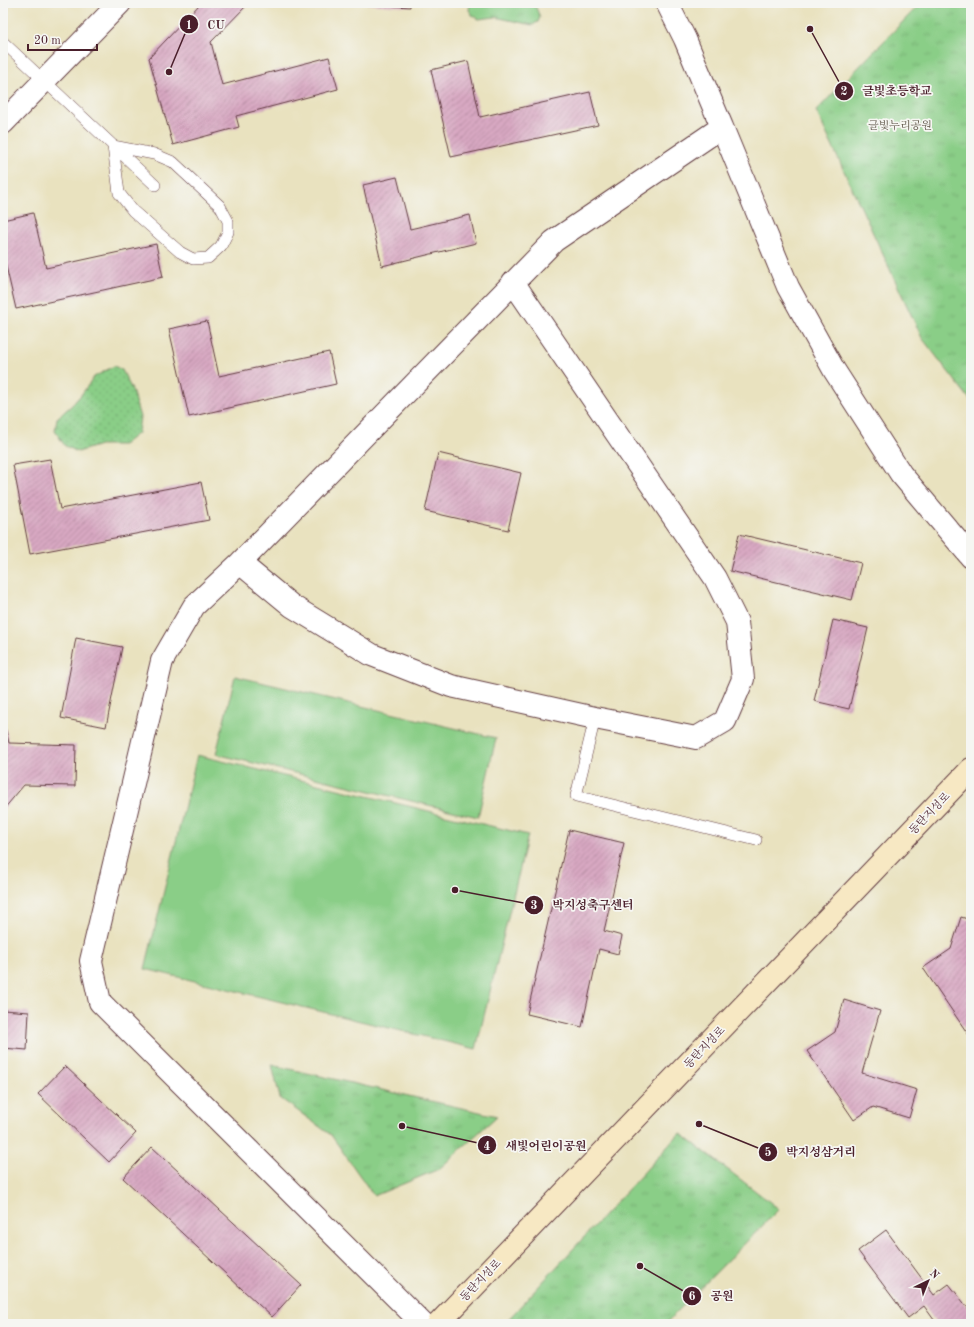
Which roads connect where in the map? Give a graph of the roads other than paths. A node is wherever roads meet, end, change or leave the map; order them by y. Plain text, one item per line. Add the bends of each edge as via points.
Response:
1 (120, 3) edge
2 (667, 3) edge
3 (3, 42) edge
4 (44, 81) junction
5 (3, 123) edge
6 (722, 127) junction
7 (113, 146) junction
8 (155, 185) dead end
9 (513, 282) junction
10 (971, 557) edge
11 (240, 563) junction
12 (595, 718) junction
13 (971, 769) edge
14 (756, 840) dead end
15 (423, 1324) edge
16 (438, 1324) edge

1 - 4 street
2 - 6 street
3 - 4 lane
4 - 5 street
4 - 7 lane
6 - 9 street via 554,241
6 - 10 street via 788,287 834,370 901,474
7 - 7 lane via 154,154 173,162 220,206 228,221 228,232 221,246 208,258 193,259 180,252 133,211 119,193
7 - 8 lane
9 - 11 street
9 - 12 street via 715,578 737,622 743,679 725,721 696,738
11 - 12 street via 292,606 372,655 450,686
11 - 15 street via 194,606 162,661 91,961 100,1002
12 - 14 lane via 576,796
13 - 16 main road, 동탄지성로

